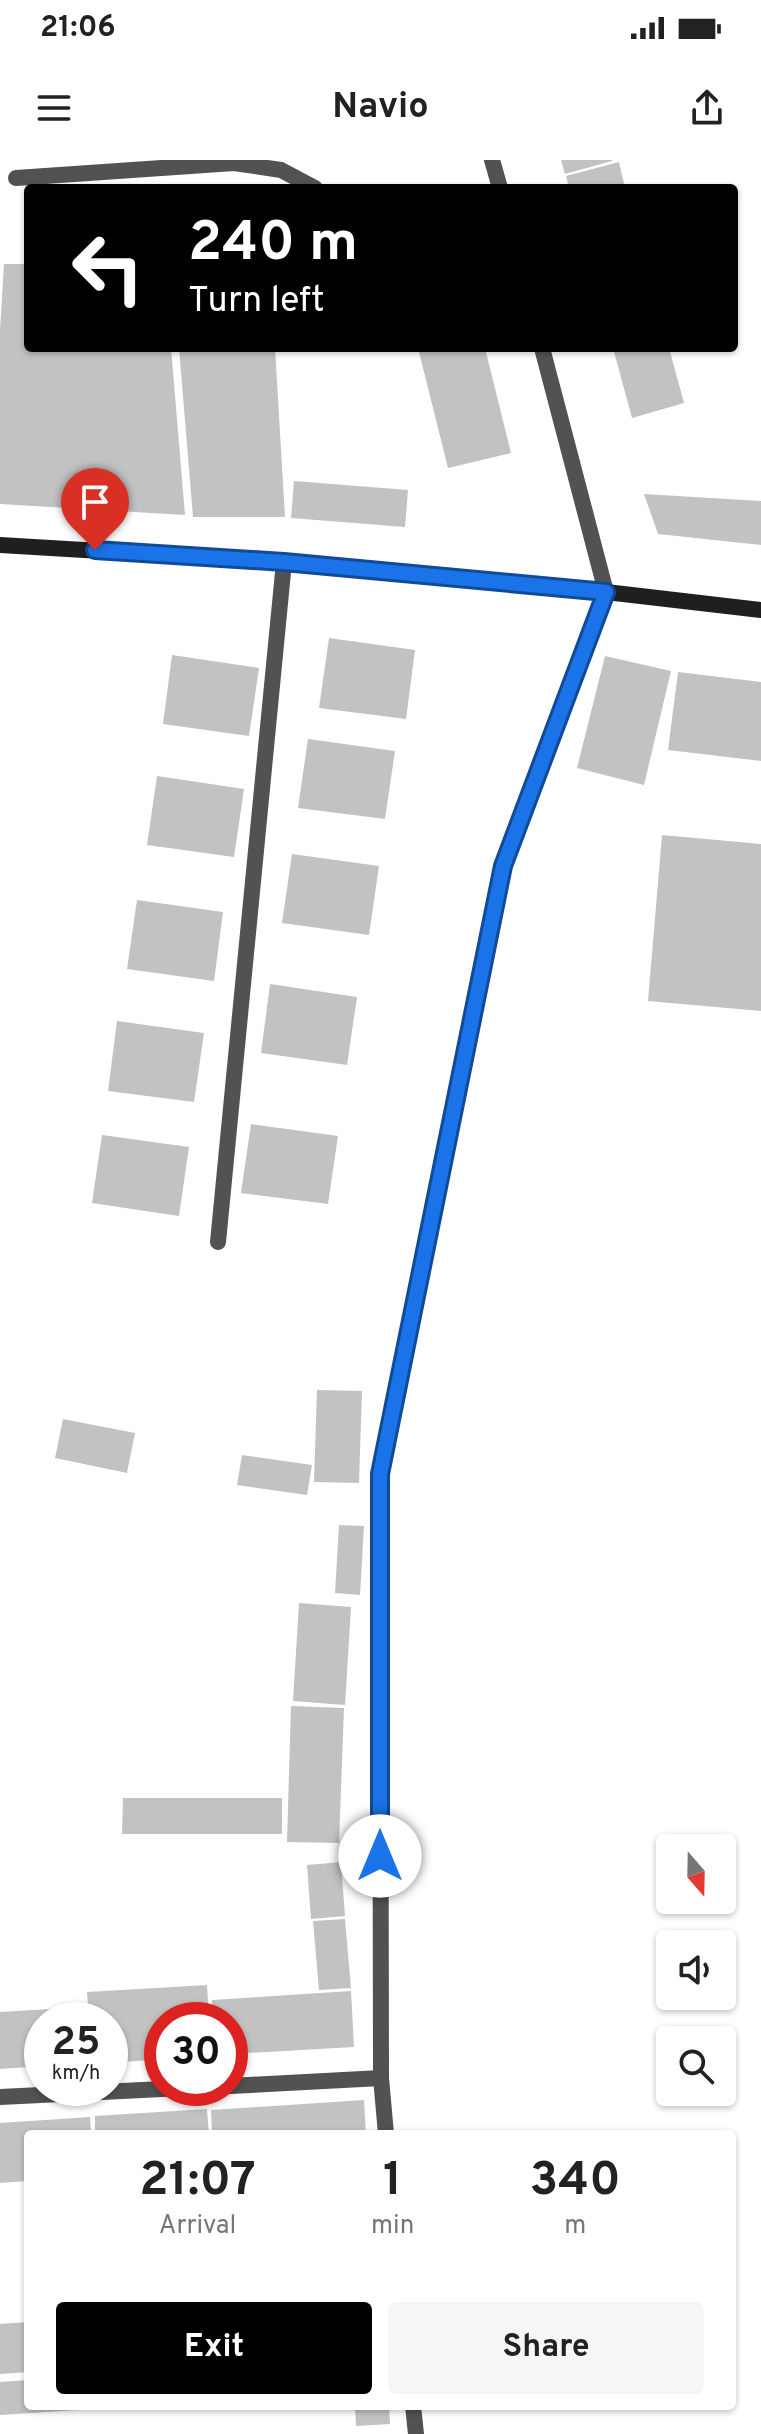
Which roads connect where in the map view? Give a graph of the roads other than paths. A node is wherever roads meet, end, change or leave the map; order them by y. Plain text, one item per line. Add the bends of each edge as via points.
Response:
1 (492, 160) edge
2 (16, 178) dead end
3 (307, 184) edge
4 (499, 184) edge
5 (543, 352) edge
6 (0, 545) edge
7 (284, 562) junction
8 (606, 592) junction
9 (761, 610) edge
10 (218, 1242) dead end
11 (381, 2078) junction
12 (248, 2085) edge
13 (144, 2090) edge
14 (0, 2097) edge
15 (386, 2130) edge
16 (413, 2410) edge
17 (416, 2434) edge

1 - 4 street
2 - 3 street via 234,163 281,170
5 - 8 street
6 - 7 main road
7 - 8 main road
7 - 10 street
8 - 9 main road
8 - 11 street via 503,866 380,1474
11 - 12 street
11 - 15 street
13 - 14 street
16 - 17 street

